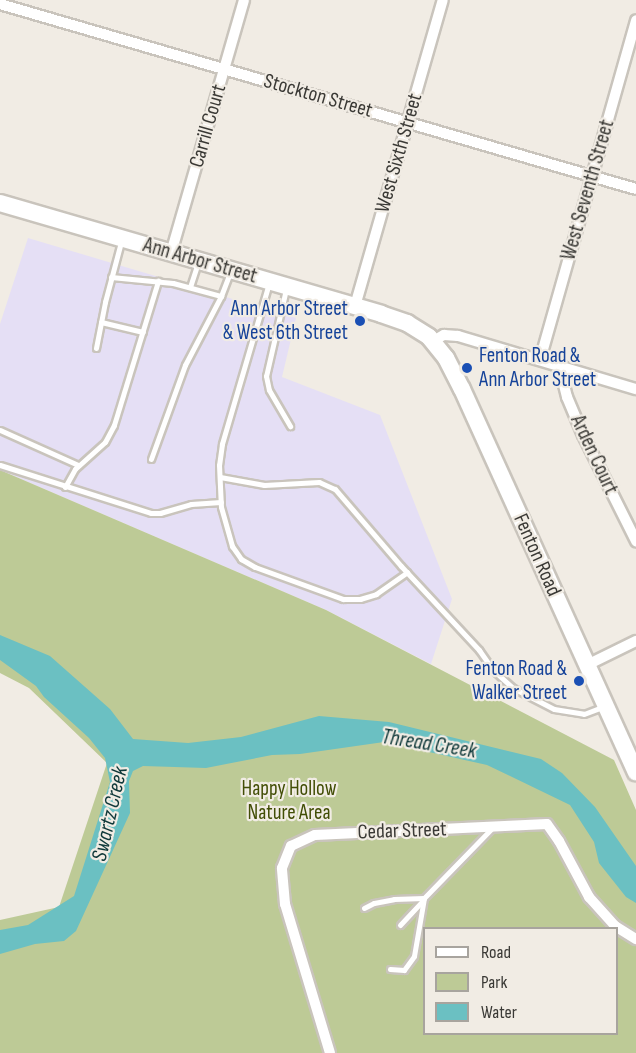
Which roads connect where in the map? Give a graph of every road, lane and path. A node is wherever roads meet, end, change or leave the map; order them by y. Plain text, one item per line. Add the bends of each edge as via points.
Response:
1 (244, 0) edge
2 (443, 0) edge
3 (0, 4) edge
4 (636, 20) edge
5 (225, 69) junction
6 (408, 123) junction
7 (592, 177) junction
8 (636, 189) edge
9 (0, 203) edge
10 (122, 239) junction
11 (171, 253) junction
12 (199, 261) junction
13 (231, 270) junction
14 (111, 277) junction
15 (158, 281) junction
16 (270, 281) junction
17 (287, 286) junction
18 (190, 287) junction
19 (221, 296) junction
20 (355, 306) junction
21 (101, 322) junction
22 (143, 332) junction
23 (433, 341) junction
24 (96, 348) dead end
25 (540, 360) junction
26 (562, 366) junction
27 (636, 389) edge
28 (290, 426) dead end
29 (0, 430) edge
30 (151, 459) dead end
31 (0, 465) edge
32 (78, 465) junction
33 (220, 477) junction
34 (66, 487) junction
35 (220, 502) junction
36 (636, 541) edge
37 (406, 572) junction
38 (636, 641) edge
39 (587, 665) junction
40 (606, 706) junction
41 (636, 772) edge
42 (492, 828) junction
43 (424, 898) junction
44 (364, 908) dead end
45 (400, 925) dead end
46 (617, 927) edge
47 (618, 928) edge
48 (636, 939) edge
49 (390, 969) dead end
50 (330, 1053) edge

1 - 5 street, Carrill Court
2 - 6 street, West Sixth Street
3 - 5 street, Stockton Street
4 - 7 street, West Seventh Street
5 - 6 street, Stockton Street
5 - 11 street, Carrill Court
6 - 7 street, Stockton Street
6 - 20 street, West Sixth Street
7 - 8 street, Stockton Street
7 - 25 street, West Seventh Street
9 - 10 street, Ann Arbor Street
10 - 11 street, Ann Arbor Street
10 - 14 lane
11 - 12 street, Ann Arbor Street
12 - 13 street, Ann Arbor Street
12 - 18 lane
13 - 16 street, Ann Arbor Street
13 - 19 lane
14 - 15 lane
14 - 21 lane
15 - 18 lane
15 - 22 lane
16 - 17 street, Ann Arbor Street
16 - 33 lane via 224,430
17 - 20 street, Ann Arbor Street
17 - 28 lane via 266,376 269,390
18 - 19 lane
19 - 30 lane via 184,365
20 - 23 street, Ann Arbor Street via 407,323
21 - 22 lane
21 - 24 lane
22 - 32 lane via 108,436
23 - 25 street via 453,335
23 - 39 street, Fenton Road via 462,389
25 - 26 street
26 - 27 street
26 - 36 street, Arden Court via 567,397 583,435
29 - 32 lane
31 - 34 lane
32 - 34 lane
33 - 35 lane
33 - 37 lane via 264,485 329,485 347,500
34 - 35 lane via 151,513
35 - 37 lane via 228,538 241,559 309,588 343,599 360,599 384,590
37 - 40 lane via 493,670 520,692 554,709 584,714
38 - 39 street
39 - 40 street, Fenton Road
40 - 41 street, Fenton Road
42 - 43 lane
42 - 46 street, Cedar Street via 547,824 590,897
42 - 50 street, Cedar Street via 315,836 291,846 282,868 285,904
43 - 44 lane via 394,899
43 - 45 lane
43 - 49 lane via 414,956 404,970
47 - 48 street, Cedar Street

